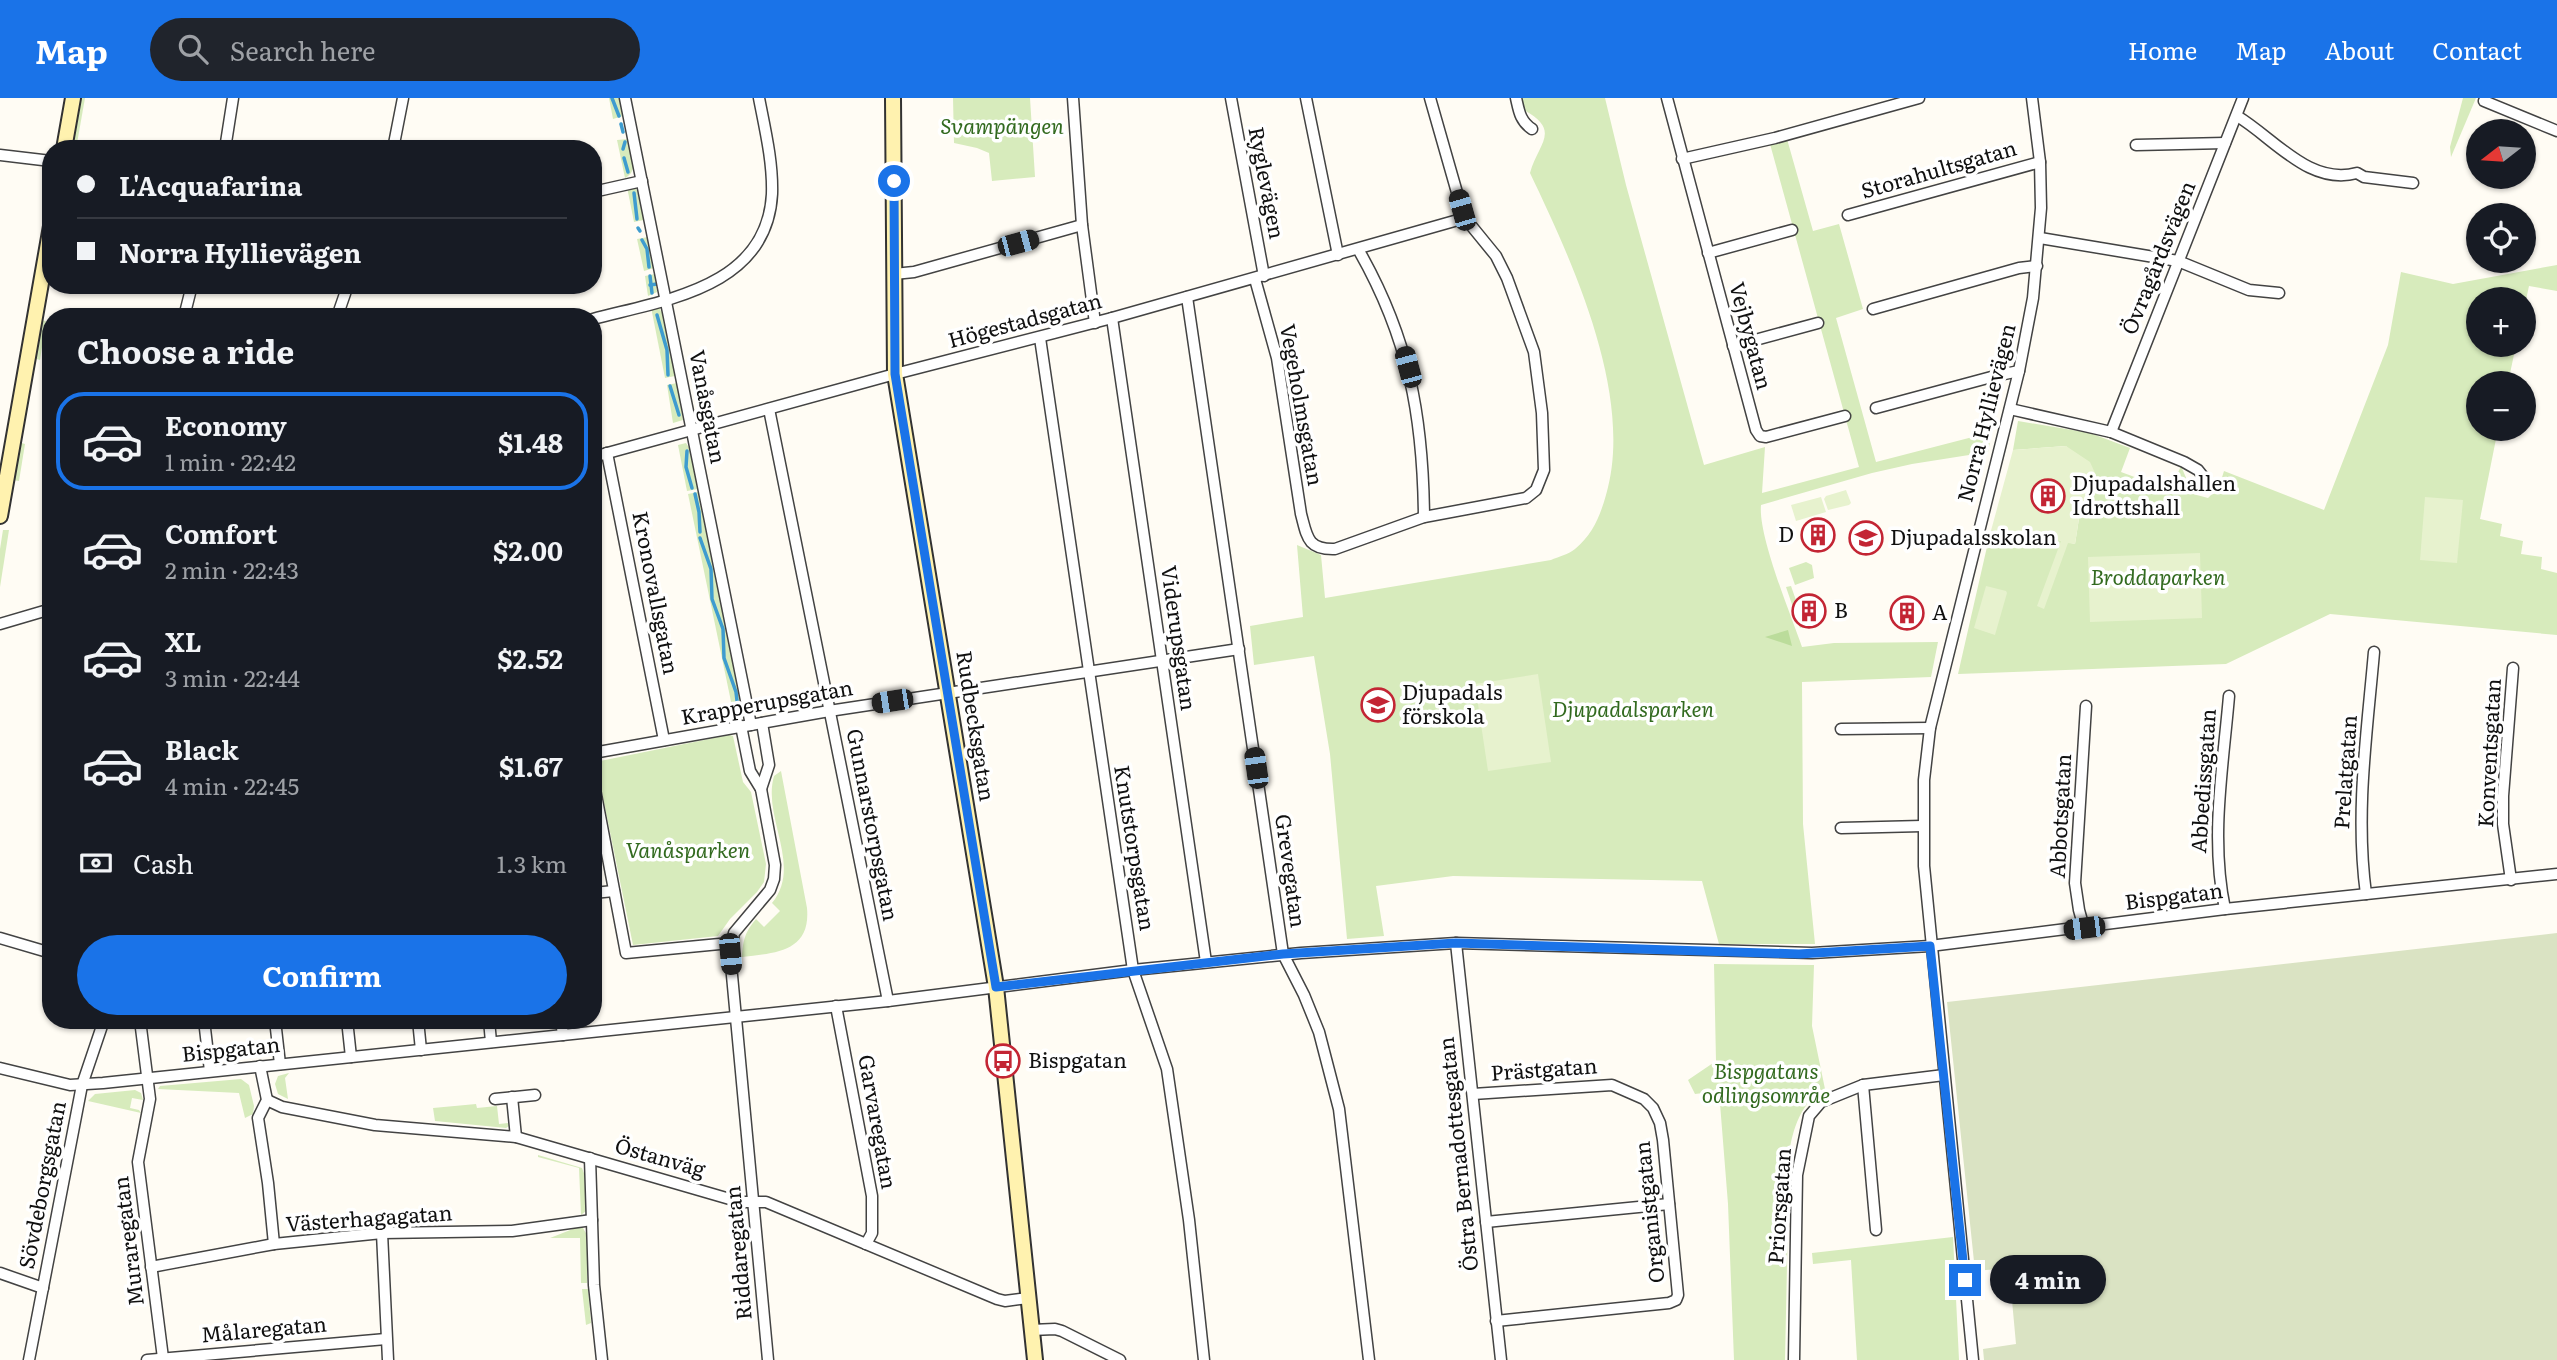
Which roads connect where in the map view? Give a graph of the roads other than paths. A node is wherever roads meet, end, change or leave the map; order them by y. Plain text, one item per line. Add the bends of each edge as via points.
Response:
1 (73, 98) edge
2 (233, 98) edge
3 (403, 98) edge
4 (625, 98) edge
5 (760, 98) edge
6 (893, 98) edge
7 (1073, 98) edge
8 (1230, 98) edge
9 (1306, 98) edge
10 (1430, 98) edge
11 (1516, 98) edge
12 (1667, 98) edge
13 (1919, 98) edge
14 (2032, 98) edge
15 (2244, 98) edge
16 (2484, 101) dead end
17 (2237, 116) junction
18 (1532, 129) dead end
19 (2557, 131) edge
20 (66, 140) edge
21 (226, 140) edge
22 (395, 140) edge
23 (2225, 143) junction
24 (2136, 145) dead end
25 (0, 155) edge
26 (1682, 159) junction
27 (42, 160) edge
28 (2040, 162) junction
29 (642, 181) junction
30 (2413, 183) dead end
31 (602, 190) edge
32 (1848, 215) dead end
33 (1465, 218) junction
34 (1082, 225) junction
35 (1792, 230) dead end
36 (2040, 238) junction
37 (1358, 250) junction
38 (1708, 253) junction
39 (1338, 255) junction
40 (2178, 261) junction
41 (2037, 266) junction
42 (894, 274) junction
43 (42, 277) edge
44 (1260, 277) junction
45 (2279, 293) dead end
46 (1187, 297) junction
47 (666, 299) junction
48 (1873, 309) dead end
49 (602, 317) edge
50 (1112, 318) junction
51 (1096, 323) junction
52 (1818, 323) dead end
53 (1040, 338) junction
54 (1733, 346) junction
55 (2019, 372) junction
56 (895, 374) junction
57 (1876, 408) dead end
58 (769, 409) junction
59 (2010, 409) junction
60 (1845, 416) dead end
61 (692, 430) junction
62 (2111, 432) junction
63 (607, 453) junction
64 (602, 454) edge
65 (2206, 480) dead end
66 (0, 516) edge
67 (1424, 517) junction
68 (42, 612) edge
69 (0, 624) edge
70 (1239, 649) junction
71 (2374, 652) dead end
72 (1162, 661) junction
73 (2513, 668) dead end
74 (1087, 671) junction
75 (948, 693) junction
76 (2229, 696) dead end
77 (2086, 706) dead end
78 (830, 711) junction
79 (751, 725) junction
80 (1930, 727) junction
81 (1841, 729) dead end
82 (664, 740) junction
83 (602, 751) edge
84 (761, 789) junction
85 (1923, 826) junction
86 (602, 827) edge
87 (1841, 828) dead end
88 (2557, 874) edge
89 (2511, 880) junction
90 (614, 891) junction
91 (602, 892) edge
92 (2366, 894) junction
93 (2225, 909) junction
94 (2084, 928) junction
95 (0, 938) edge
96 (730, 943) junction
97 (1456, 943) junction
98 (1930, 946) junction
99 (42, 950) edge
100 (1283, 954) junction
101 (1206, 962) junction
102 (1133, 971) junction
103 (996, 987) junction
104 (888, 1001) junction
105 (836, 1006) junction
106 (736, 1017) junction
107 (101, 1029) edge
108 (140, 1029) edge
109 (206, 1029) edge
110 (276, 1029) edge
111 (348, 1029) edge
112 (419, 1029) edge
113 (490, 1029) edge
114 (562, 1029) edge
115 (563, 1035) junction
116 (491, 1042) junction
117 (421, 1050) junction
118 (351, 1057) junction
119 (280, 1064) junction
120 (260, 1066) junction
121 (0, 1068) edge
122 (210, 1071) junction
123 (1944, 1075) junction
124 (146, 1078) junction
125 (82, 1085) junction
126 (1863, 1085) junction
127 (1473, 1094) junction
128 (535, 1095) dead end
129 (512, 1097) junction
130 (495, 1099) dead end
131 (267, 1100) junction
132 (1653, 1108) joint
133 (516, 1138) junction
134 (590, 1158) junction
135 (754, 1202) junction
136 (1669, 1203) junction
137 (592, 1220) junction
138 (1486, 1222) junction
139 (1876, 1230) dead end
140 (382, 1233) junction
141 (274, 1244) junction
142 (866, 1244) junction
143 (151, 1267) junction
144 (0, 1272) edge
145 (43, 1288) junction
146 (1028, 1298) junction
147 (1496, 1321) junction
148 (1031, 1330) junction
149 (386, 1339) junction
150 (225, 1356) edge
151 (163, 1358) edge
152 (29, 1360) edge
153 (147, 1360) edge
154 (388, 1360) edge
155 (602, 1360) edge
156 (768, 1360) edge
157 (1035, 1360) edge
158 (1120, 1360) edge
159 (1204, 1360) edge
160 (1369, 1360) edge
161 (1500, 1360) edge
162 (1794, 1360) edge
163 (1973, 1360) edge

1 - 20 street
2 - 21 street
3 - 22 street
4 - 29 street, Vanåsgatan
5 - 47 street via 772,180 763,229 754,247 727,275 710,286
6 - 42 street, Rudbecksgatan
7 - 34 street
8 - 44 street, Ryglevägen
9 - 39 street
10 - 33 street
11 - 18 street via 1520,117
12 - 26 street, Vejbygatan
13 - 26 street
14 - 28 street, Norra Hyllievägen
15 - 17 street, Övragårdsvägen
16 - 19 street
17 - 23 street, Övragårdsvägen
17 - 30 street via 2302,164 2323,173 2357,173
23 - 24 street
23 - 40 street, Övragårdsvägen
25 - 27 street
26 - 38 street, Vejbygatan
28 - 32 street, Storahultsgatan
28 - 36 street, Norra Hyllievägen
29 - 31 street
29 - 47 street, Vanåsgatan
33 - 37 street, Högestadsgatan
33 - 67 street via 1496,256 1525,324 1539,380 1544,470 1536,490 1526,498
34 - 42 street
34 - 51 street
35 - 38 street
36 - 40 street
36 - 41 street, Norra Hyllievägen
37 - 39 street, Högestadsgatan
37 - 67 street via 1385,299 1403,348 1423,448
38 - 54 street, Vejbygatan
39 - 44 street, Högestadsgatan
40 - 45 street via 2249,290
40 - 62 street, Övragårdsvägen
41 - 48 street
41 - 55 street, Norra Hyllievägen
42 - 56 street, Rudbecksgatan
43 - 66 street
44 - 46 street, Högestadsgatan
44 - 67 street, Vegeholmsgatan via 1307,538 1324,550 1335,549
46 - 50 street, Högestadsgatan
46 - 70 street, Grevegatan
47 - 49 street
47 - 61 street, Vanåsgatan
50 - 51 street, Högestadsgatan
50 - 72 street, Viderupsgatan
51 - 53 street, Högestadsgatan
52 - 54 street
53 - 56 street, Högestadsgatan
53 - 74 street, Knutstorpsgatan
54 - 60 street, Vejbygatan via 1760,436
55 - 57 street
55 - 59 street, Norra Hyllievägen
56 - 58 street, Högestadsgatan
56 - 75 street, Rudbecksgatan
58 - 61 street, Högestadsgatan
58 - 78 street, Gunnarstorpsgatan
59 - 62 street
59 - 80 street, Norra Hyllievägen
61 - 63 street, Högestadsgatan
61 - 79 street, Vanåsgatan
62 - 65 street via 2184,462
63 - 64 street, Högestadsgatan
63 - 82 street, Kronovallsgatan
68 - 69 street
70 - 72 street, Krapperupsgatan
70 - 100 street, Grevegatan
71 - 92 street, Prelatgatan via 2360,815
72 - 74 street, Krapperupsgatan
72 - 101 street, Viderupsgatan
73 - 89 street, Konventsgatan via 2503,796
74 - 75 street, Krapperupsgatan
74 - 102 street, Knutstorpsgatan
75 - 78 street, Krapperupsgatan
75 - 103 street, Rudbecksgatan
76 - 93 street, Abbedissgatan via 2217,827
77 - 94 street, Abbotsgatan via 2075,883
78 - 79 street, Krapperupsgatan
78 - 104 street, Gunnarstorpsgatan
79 - 82 street, Krapperupsgatan
79 - 84 street via 750,771
79 - 84 street via 769,765
80 - 81 street
80 - 85 street, Norra Hyllievägen
82 - 83 street, Krapperupsgatan
84 - 96 street via 774,853 774,878
85 - 87 street
85 - 98 street, Norra Hyllievägen
86 - 90 street
88 - 89 street, Bispgatan
89 - 92 street, Bispgatan
90 - 91 street
90 - 96 street via 626,953
92 - 93 street, Bispgatan
93 - 94 street, Bispgatan
94 - 98 street, Bispgatan
95 - 99 street
96 - 106 street
97 - 98 street, Bispgatan via 1799,954
97 - 100 street, Bispgatan
97 - 127 street, Östra Bernadottesgatan
98 - 123 street, Norra Hyllievägen
100 - 101 street, Bispgatan
100 - 160 street, Grevegatan via 1319,1032 1339,1109
101 - 102 street, Bispgatan
102 - 103 street, Bispgatan
102 - 159 street, Knutstorpsgatan via 1167,1069
103 - 104 street, Bispgatan
103 - 146 street, Rudbecksgatan
104 - 105 street, Bispgatan
105 - 106 street, Bispgatan
105 - 142 street, Garvaregatan via 872,1196 872,1233
106 - 115 street, Bispgatan
106 - 135 street, Riddaregatan
107 - 125 street, Sövdeborgsgatan
108 - 124 street, Muraregatan
109 - 122 street
110 - 119 street
111 - 118 street
112 - 117 street
113 - 116 street
114 - 115 street
115 - 116 street, Bispgatan
116 - 117 street, Bispgatan
117 - 118 street, Bispgatan
118 - 119 street, Bispgatan
119 - 120 street, Bispgatan
120 - 122 street, Bispgatan
120 - 131 street
121 - 125 street
122 - 124 street, Bispgatan
123 - 126 street, Priorsgatan
123 - 163 street, Norra Hyllievägen
124 - 125 street, Bispgatan
124 - 143 street, Muraregatan via 149,1099 138,1162
125 - 145 street, Sövdeborgsgatan
126 - 139 street
126 - 162 street, Priorsgatan via 1821,1102 1809,1116 1802,1141 1797,1175
127 - 132 street, Prästgatan via 1612,1086 1644,1099
127 - 138 street, Östra Bernadottesgatan
128 - 129 street
129 - 130 street
129 - 133 street
131 - 133 street, Östanväg via 375,1125
131 - 141 street via 258,1118
132 - 136 street, Organistgatan via 1661,1132
133 - 134 street, Östanväg
134 - 135 street, Östanväg via 740,1202
134 - 137 street
135 - 142 street, Östanväg via 766,1202
135 - 156 street, Riddaregatan
136 - 138 street
136 - 147 street, Organistgatan via 1676,1300
137 - 140 street, Västerhagagatan via 512,1231
137 - 155 street
138 - 147 street, Östra Bernadottesgatan
140 - 141 street, Västerhagagatan
140 - 149 street
141 - 143 street, Västerhagagatan
142 - 146 street, Östanväg via 996,1299
143 - 151 street, Muraregatan
144 - 145 street
145 - 152 street, Sövdeborgsgatan
146 - 148 street, Rudbecksgatan
147 - 161 street, Östra Bernadottesgatan
148 - 157 street, Rudbecksgatan
148 - 158 street via 1062,1331
149 - 150 street, Målaregatan
149 - 154 street
150 - 151 street, Målaregatan
151 - 153 street, Målaregatan

